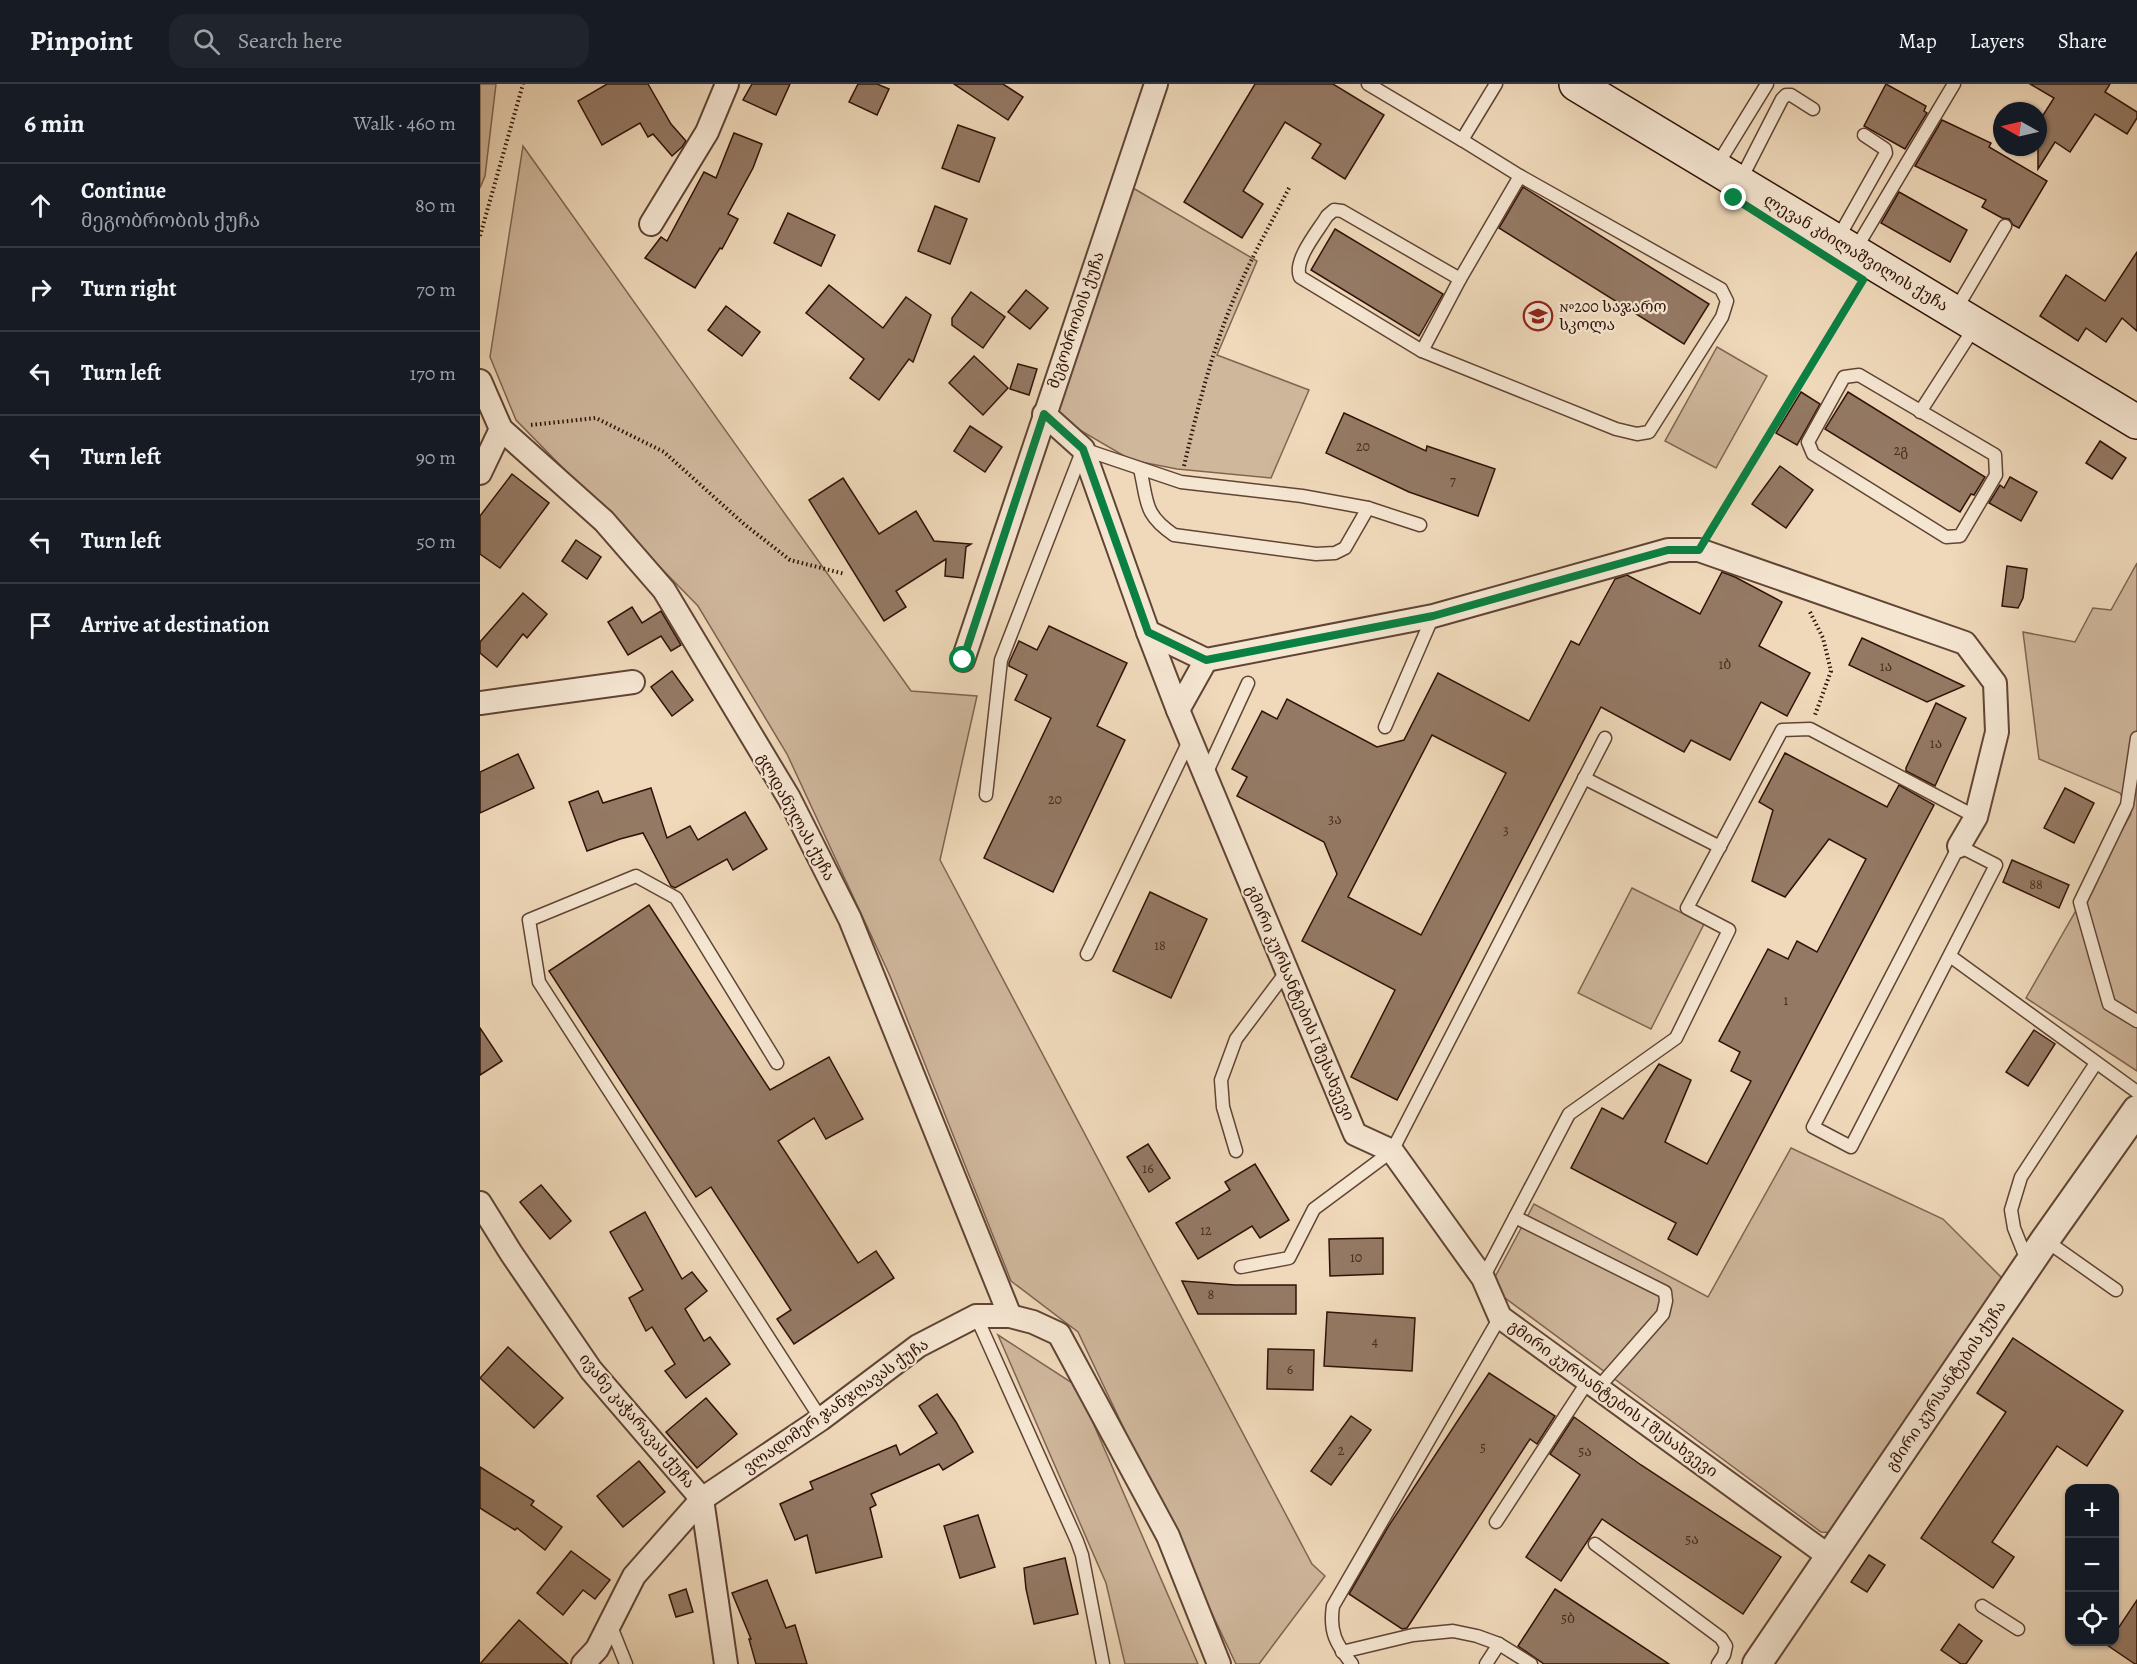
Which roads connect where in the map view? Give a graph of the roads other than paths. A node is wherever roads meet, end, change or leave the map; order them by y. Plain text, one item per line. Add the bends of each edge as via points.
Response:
1 (727, 84) edge
2 (1156, 84) edge
3 (1368, 84) edge
4 (1496, 84) edge
5 (1767, 84) edge
6 (1954, 84) edge
7 (1588, 87) edge
8 (1813, 109) dead end
9 (1864, 135) dead end
10 (1462, 140) junction
11 (1727, 175) junction
12 (1520, 176) junction
13 (651, 224) dead end
14 (2005, 226) dead end
15 (1851, 258) junction
16 (1460, 279) junction
17 (1966, 319) junction
18 (1422, 351) junction
19 (480, 381) edge
20 (1920, 412) junction
21 (1044, 414) junction
22 (2137, 422) edge
23 (501, 429) junction
24 (1083, 449) junction
25 (1140, 468) junction
26 (480, 473) edge
27 (1368, 508) junction
28 (1420, 525) dead end
29 (1433, 616) junction
30 (1148, 632) junction
31 (963, 660) dead end
32 (1206, 660) junction
33 (633, 682) dead end
34 (1248, 683) dead end
35 (480, 703) edge
36 (1178, 710) junction
37 (1385, 727) dead end
38 (1190, 738) junction
39 (1605, 738) dead end
40 (2137, 738) edge
41 (1205, 775) junction
42 (1584, 778) junction
43 (986, 795) dead end
44 (1976, 817) junction
45 (1959, 846) junction
46 (1720, 847) junction
47 (1087, 954) dead end
48 (1950, 956) junction
49 (1287, 971) junction
50 (2137, 1021) edge
51 (777, 1063) dead end
52 (2096, 1063) junction
53 (2137, 1092) edge
54 (2137, 1110) edge
55 (1392, 1150) junction
56 (1236, 1151) dead end
57 (480, 1203) edge
58 (1515, 1217) junction
59 (2045, 1240) junction
60 (2029, 1265) junction
61 (1241, 1267) dead end
62 (1483, 1278) junction
63 (2116, 1290) dead end
64 (976, 1316) junction
65 (1010, 1316) junction
66 (1500, 1317) junction
67 (1593, 1385) junction
68 (821, 1419) junction
69 (702, 1498) junction
70 (1496, 1522) dead end
71 (1594, 1544) dead end
72 (1830, 1557) junction
73 (1982, 1606) dead end
74 (610, 1624) junction
75 (2018, 1629) dead end
76 (1499, 1644) junction
77 (1342, 1652) junction
78 (583, 1664) edge
79 (626, 1664) edge
80 (726, 1664) edge
81 (1103, 1664) edge
82 (1219, 1664) edge
83 (1352, 1664) edge
84 (1486, 1664) edge
85 (1531, 1664) edge
86 (1718, 1664) edge
87 (1757, 1664) edge

1 - 13 street via 707,132
2 - 21 street, მეგობრობის ქუჩა
3 - 10 lane
4 - 10 lane
5 - 11 lane
6 - 15 lane
7 - 11 main road, ლევან კბილაშვილის ქუჩა
8 - 11 lane via 1786,95
9 - 15 lane via 1886,153
10 - 12 lane
11 - 15 main road, ლევან კბილაშვილის ქუჩა
12 - 16 lane
12 - 18 lane via 1721,289 1727,301 1722,316 1649,432 1637,434
14 - 17 lane
15 - 17 main road, ლევან კბილაშვილის ქუჩა
16 - 18 lane
16 - 18 lane via 1334,210 1299,261 1300,277
17 - 20 lane
17 - 22 main road, ლევან კბილაშვილის ქუჩა
19 - 23 street, გლდანულას ქუჩა
20 - 20 lane via 1859,375 1844,377 1808,442 1813,454 1946,537 1960,536 1996,475 1995,455
21 - 24 street, გმირი კურსანტების I შესახვევი
21 - 31 street, მეგობრობის ქუჩა
23 - 26 street
23 - 65 street, გლდანულას ქუჩა via 604,520 664,590 789,798 850,919
24 - 25 lane
24 - 30 street, გმირი კურსანტების I შესახვევი
24 - 43 lane via 1001,660
25 - 27 lane via 1181,482
25 - 27 lane via 1150,514 1174,535 1316,554 1335,553 1345,548
27 - 28 lane
29 - 32 street
29 - 37 lane
29 - 44 street via 1668,550 1699,550 1965,643 1995,683 1997,732
30 - 32 street
30 - 36 street, გმირი კურსანტების I შესახვევი
32 - 36 street
33 - 35 street
34 - 41 lane
36 - 38 street, გმირი კურსანტების I შესახვევი
38 - 41 street, გმირი კურსანტების I შესახვევი
38 - 47 lane
39 - 42 lane
40 - 50 lane via 2127,804 2080,902 2109,1004
41 - 49 street, გმირი კურსანტების I შესახვევი
42 - 46 lane
42 - 55 lane
44 - 45 street
44 - 46 lane via 1810,729 1782,730
45 - 48 lane via 1996,865
45 - 48 lane via 1813,1127 1851,1147
46 - 58 lane via 1687,908 1729,930 1676,1038 1569,1114
48 - 52 lane
49 - 55 street, გმირი კურსანტების I შესახვევი via 1355,1134
49 - 56 lane via 1236,1039 1221,1080 1223,1107
51 - 68 lane via 676,897 636,876 529,920 539,982
52 - 53 lane
52 - 60 lane via 2021,1177 2011,1210
54 - 59 street, გმირი კურსანტების ქუჩა
55 - 61 lane via 1314,1209 1289,1258
55 - 62 street, გმირი კურსანტების I შესახვევი
57 - 69 street, ივანე კაჭარავას ქუჩა via 591,1370
58 - 62 lane
58 - 67 lane via 1665,1292 1663,1314
59 - 60 street, გმირი კურსანტების ქუჩა
59 - 63 lane
60 - 72 street, გმირი კურსანტების ქუჩა
62 - 66 street, გმირი კურსანტების I შესახვევი
64 - 65 street, ვლადიმერ ჯანჯღავას ქუჩა
64 - 68 street, ვლადიმერ ჯანჯღავას ქუჩა via 918,1346
64 - 81 lane via 1077,1541
65 - 82 street, ვლადიმერ ჯანჯღავას ქუჩა via 1059,1334 1167,1536
66 - 67 street, გმირი კურსანტების I შესახვევი
66 - 77 lane via 1333,1606 1332,1631
67 - 70 lane
67 - 72 street, გმირი კურსანტების I შესახვევი
68 - 69 street, ვლადიმერ ჯანჯღავას ქუჩა
69 - 74 street, ვლადიმერ ჯანჯღავას ქუჩა via 634,1576
69 - 80 street, ივანე კაჭარავას ქუჩა
71 - 86 lane via 1720,1638 1726,1646
72 - 87 street, გმირი კურსანტების ქუჩა
73 - 75 lane
74 - 78 street, ვლადიმერ ჯანჯღავას ქუჩა via 597,1649
74 - 79 lane
76 - 77 lane via 1453,1630
76 - 84 lane
76 - 85 lane
77 - 83 lane

